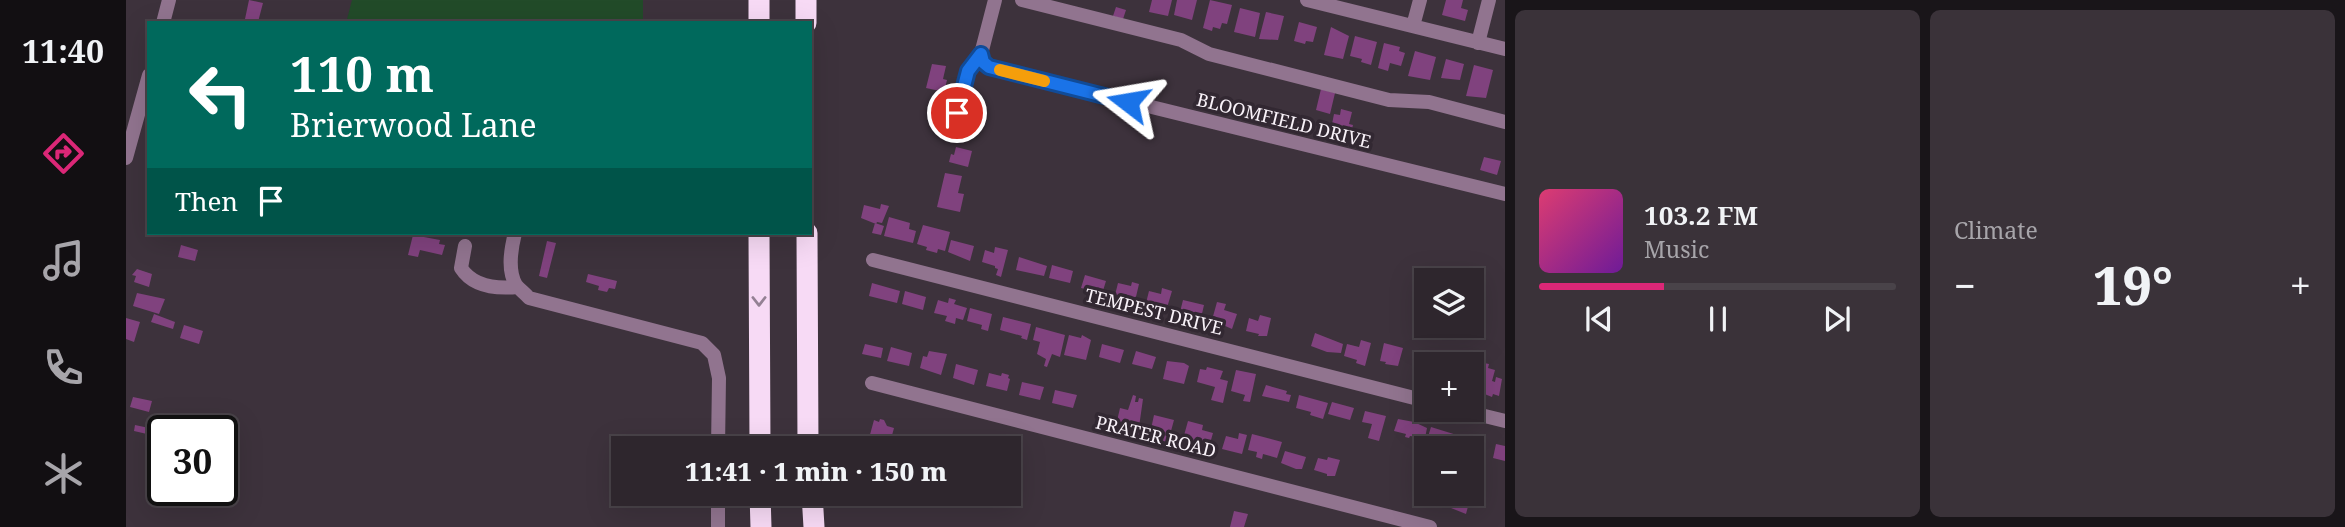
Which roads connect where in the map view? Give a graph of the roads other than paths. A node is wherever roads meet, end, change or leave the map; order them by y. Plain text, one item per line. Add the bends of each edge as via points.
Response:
1 (169, 0) edge
2 (759, 0) edge
3 (806, 0) edge
4 (995, 0) edge
5 (1023, 0) edge
6 (1307, 0) edge
7 (1420, 0) edge
8 (1489, 0) edge
9 (1347, 5) edge
10 (164, 21) edge
11 (759, 21) edge
12 (806, 21) edge
13 (1413, 26) junction
14 (1478, 43) junction
15 (1505, 49) edge
16 (981, 54) junction
17 (147, 82) edge
18 (1505, 122) edge
19 (952, 135) dead end
20 (126, 158) edge
21 (1505, 194) edge
22 (514, 235) edge
23 (759, 235) edge
24 (807, 235) edge
25 (465, 246) dead end
26 (873, 260) dead end
27 (517, 287) junction
28 (872, 383) dead end
29 (1414, 398) edge
30 (1484, 416) edge
31 (1505, 421) edge
32 (718, 436) edge
33 (760, 436) edge
34 (809, 436) edge
35 (718, 506) edge
36 (760, 506) edge
37 (809, 506) edge
38 (811, 506) edge
39 (718, 527) edge
40 (761, 527) edge
41 (808, 527) edge
42 (814, 527) edge
43 (1430, 527) edge

1 - 10 street
2 - 11 highway
3 - 12 highway
4 - 16 street
5 - 18 street via 1376,97 1429,102
6 - 9 street
7 - 13 street
8 - 14 street
9 - 13 street
13 - 14 street
14 - 15 street
16 - 19 street via 968,71
16 - 21 street, BLOOMFIELD DRIVE via 989,67
17 - 20 street
22 - 27 street via 511,270
23 -> 33 highway
24 - 34 highway
25 - 27 street via 461,268 467,278 492,287
26 - 29 street, TEMPEST DRIVE
27 - 32 street via 529,298 702,343 714,355 719,378
28 - 43 street, PRATER ROAD
30 - 31 street
35 - 39 street
36 - 40 highway
37 - 41 highway
38 - 42 highway

